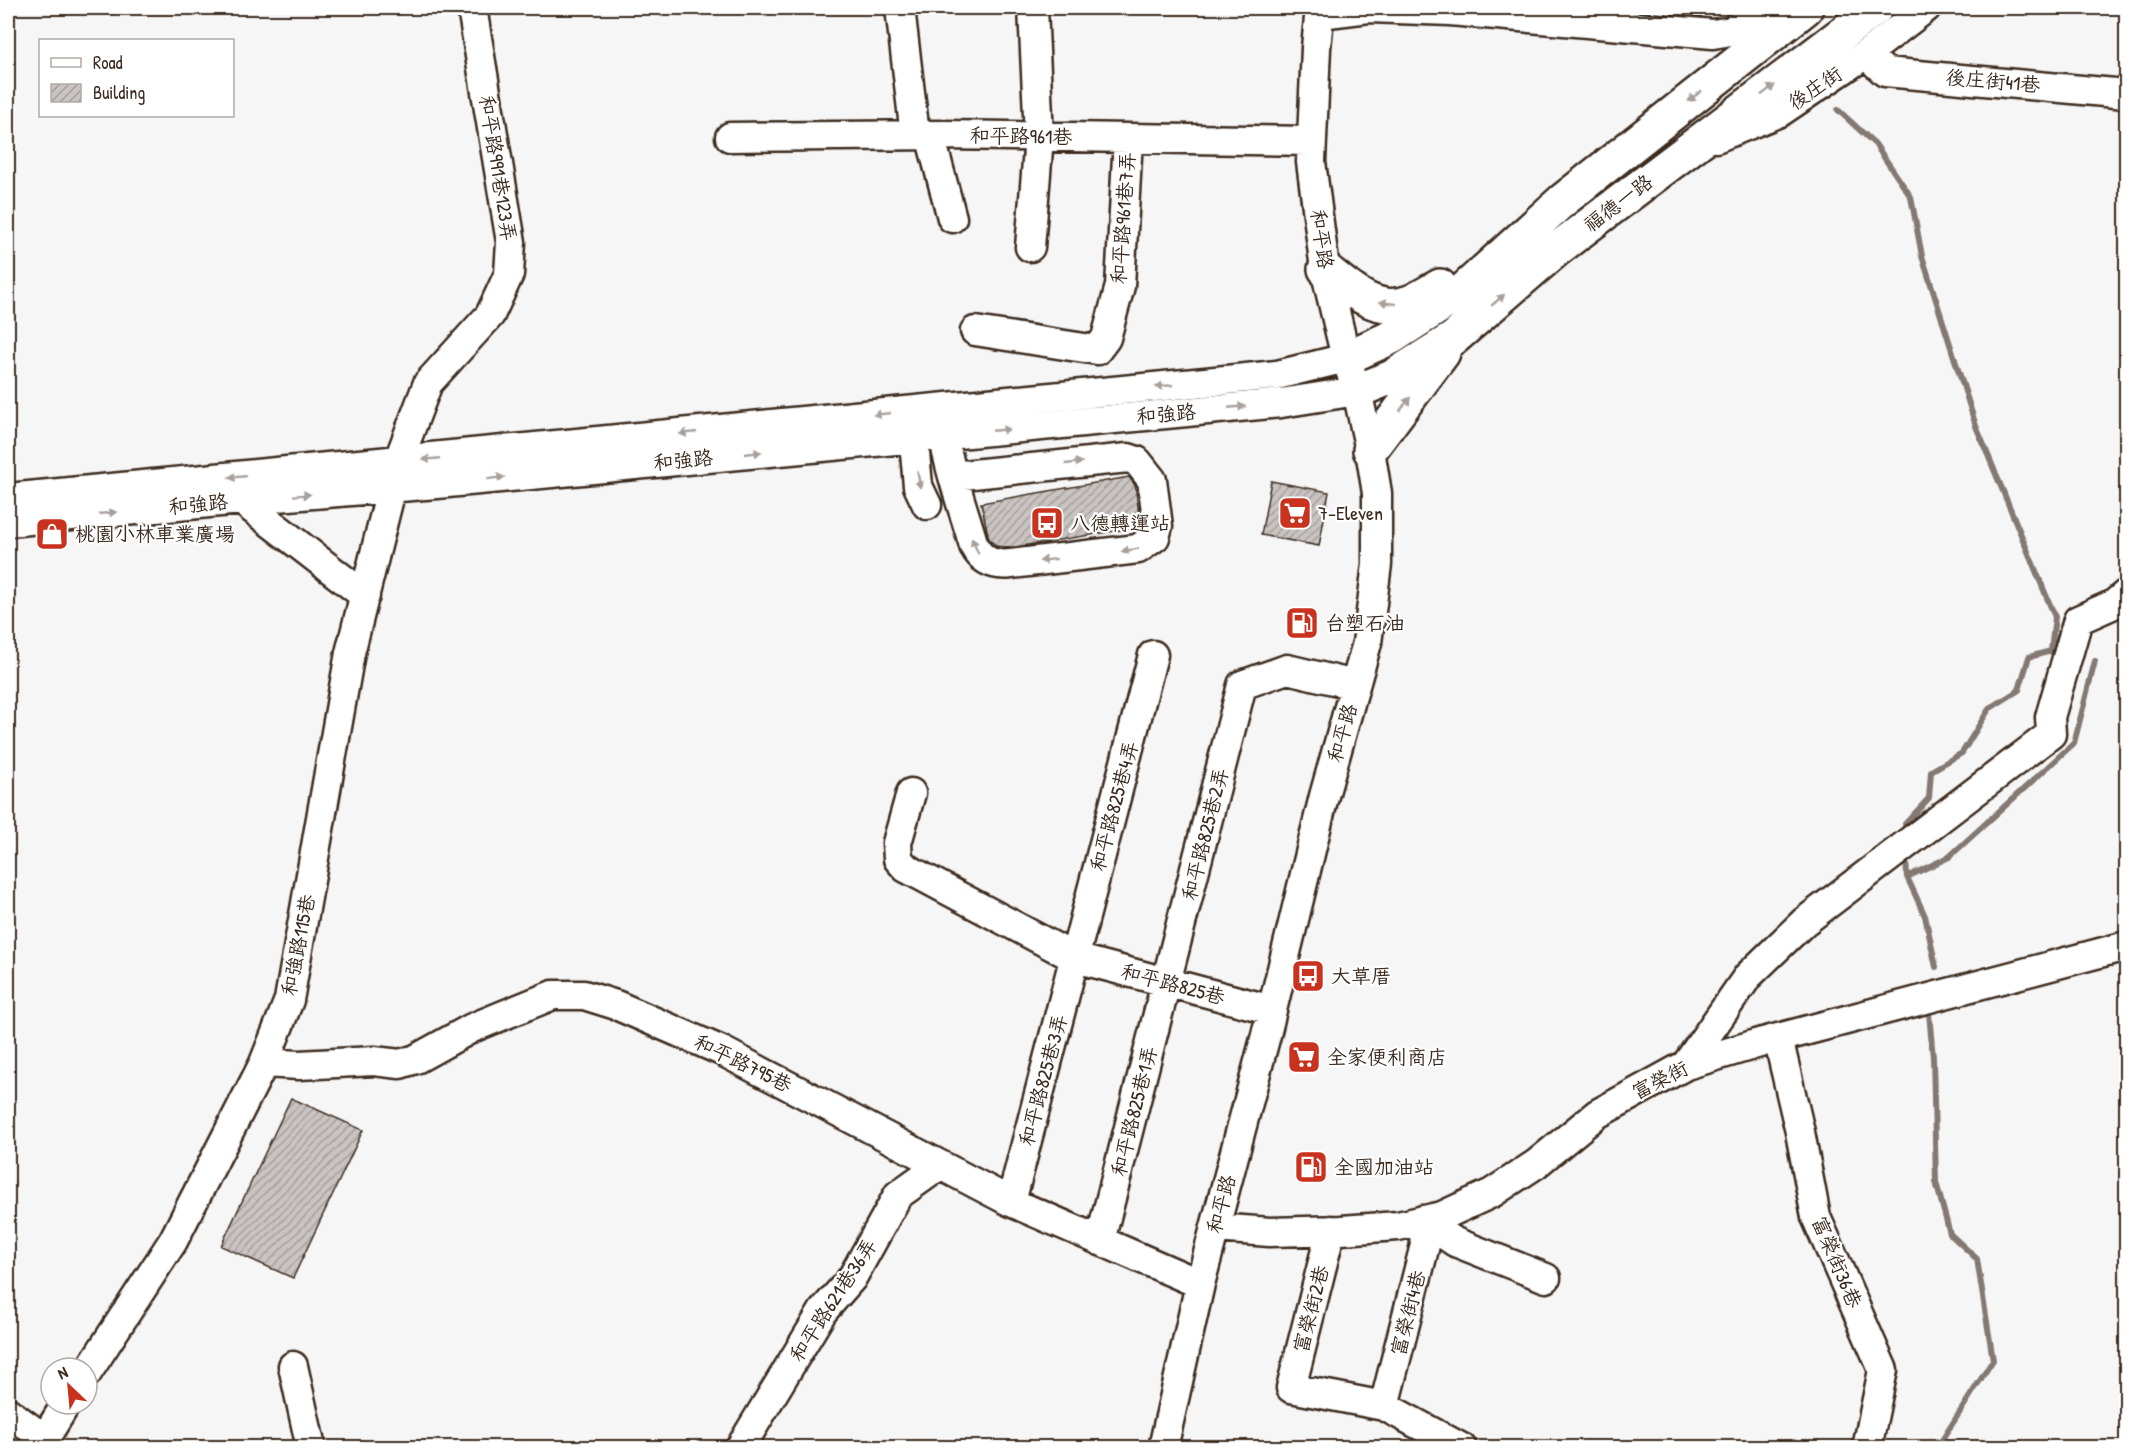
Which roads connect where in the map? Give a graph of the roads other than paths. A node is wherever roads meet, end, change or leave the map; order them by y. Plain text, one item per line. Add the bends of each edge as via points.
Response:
1 (472, 8) edge
2 (900, 8) edge
3 (1033, 8) edge
4 (1765, 8) edge
5 (1806, 8) edge
6 (1876, 8) edge
7 (1926, 8) edge
8 (1320, 11) edge
9 (1866, 54) junction
10 (2127, 94) edge
11 (922, 135) junction
12 (730, 137) dead end
13 (1039, 137) junction
14 (1128, 138) junction
15 (1311, 141) junction
16 (1691, 148) junction
17 (1562, 201) junction
18 (952, 218) dead end
19 (1030, 247) dead end
20 (1325, 269) junction
21 (975, 331) dead end
22 (1454, 339) junction
23 (1346, 358) junction
24 (1357, 391) junction
25 (941, 422) junction
26 (913, 425) junction
27 (1370, 450) junction
28 (395, 475) junction
29 (953, 476) junction
30 (8, 498) edge
31 (241, 500) junction
32 (943, 507) junction
33 (8, 522) edge
34 (2127, 594) edge
35 (365, 596) junction
36 (1153, 655) dead end
37 (1355, 685) junction
38 (911, 793) dead end
39 (2127, 946) edge
40 (1075, 958) junction
41 (1167, 982) junction
42 (1272, 1010) junction
43 (1778, 1038) junction
44 (264, 1063) junction
45 (1686, 1065) junction
46 (940, 1166) junction
47 (1011, 1202) junction
48 (1423, 1221) junction
49 (1215, 1228) junction
50 (1331, 1230) junction
51 (1100, 1241) junction
52 (1546, 1278) dead end
53 (1200, 1284) junction
54 (98, 1356) edge
55 (293, 1366) dead end
56 (1384, 1406) junction
57 (8, 1412) edge
58 (59, 1416) edge
59 (42, 1443) edge
60 (311, 1448) edge
61 (740, 1448) edge
62 (1164, 1448) edge
63 (1462, 1448) edge
64 (1867, 1448) edge

1 - 28 street, 和平路991巷123弄 via 511,242 509,274 490,315 428,383
2 - 11 street
3 - 13 street
4 - 8 street via 1731,32 1713,34 1450,11
5 -> 17 main road, 福德一路
16 -> 6 main road, 福德一路
7 - 9 street, 後庄街
8 - 15 street, 和平路
9 - 10 street, 後庄街41巷 via 1885,72
9 - 16 street, 後庄街 via 1780,112
11 - 12 street, 和平路961巷
11 - 13 street, 和平路961巷
11 - 18 street
13 - 14 street, 和平路961巷
13 - 19 street
14 - 15 street, 和平路961巷
14 - 21 street, 和平路961巷7弄 via 1120,286 1106,338 1097,350
15 - 20 street, 和平路
22 -> 16 main road, 福德一路 via 1556,250
17 -> 20 main road via 1447,283 1409,302 1393,306 1360,298
17 - 23 main road, 福德一路 via 1460,293 1392,337
20 - 23 street, 和平路
22 - 24 main road, 福德一路 via 1392,378
27 -> 22 main road
23 - 24 street, 和平路
23 -> 25 street, 和強路 via 1277,375
25 -> 24 street, 和強路 via 1281,403
24 - 27 street, 和平路
25 - 26 street, 和強路
25 - 29 street
26 - 28 street, 和強路
26 -> 32 street via 918,486
27 - 37 street, 和平路 via 1377,493 1377,564 1367,643
28 -> 30 street, 和強路
31 -> 28 street, 和強路
28 - 35 street, 和強路115巷
29 - 32 street
29 -> 32 street via 1128,458 1137,461 1152,480 1158,526 1155,537 1138,549 1003,565 979,555
33 -> 31 street, 和強路
31 - 35 street
34 - 45 street via 2115,604 2078,620 2050,717 2051,734 1803,922 1748,976
35 - 44 street, 和強路115巷 via 350,653 289,1000
36 - 40 street, 和平路825巷4弄
37 - 41 street, 和平路825巷2弄 via 1287,669 1242,686
37 - 42 street, 和平路
38 - 40 street, 和平路825巷 via 897,843 898,859 906,868
39 - 43 street, 富榮街
40 - 41 street, 和平路825巷
40 - 47 street, 和平路825巷3弄
41 - 42 street, 和平路825巷
41 - 51 street, 和平路825巷1弄
42 - 49 street, 和平路
43 - 45 street, 富榮街
43 - 64 street, 富榮街36巷 via 1816,1216 1883,1370
44 - 46 street, 和平路795巷 via 400,1064 472,1028 553,995 584,995 723,1051
44 - 54 street, 和強路115巷 via 173,1241
45 - 48 street, 富榮街 via 1597,1114 1536,1164 1492,1193
46 - 47 street, 和平路795巷
46 - 61 street, 和平路621巷36弄 via 898,1195 852,1278 823,1311
47 - 51 street, 和平路795巷
48 - 50 street, 富榮街
48 - 52 street via 1455,1242
48 - 56 street, 富榮街4巷 via 1425,1245
49 - 50 street, 富榮街 via 1270,1232
49 - 53 street, 和平路
50 - 56 street, 富榮街2巷 via 1291,1388
51 - 53 street, 和平路795巷
53 - 62 street, 和平路
55 - 60 street
56 - 63 street
57 - 59 street
58 - 59 street

